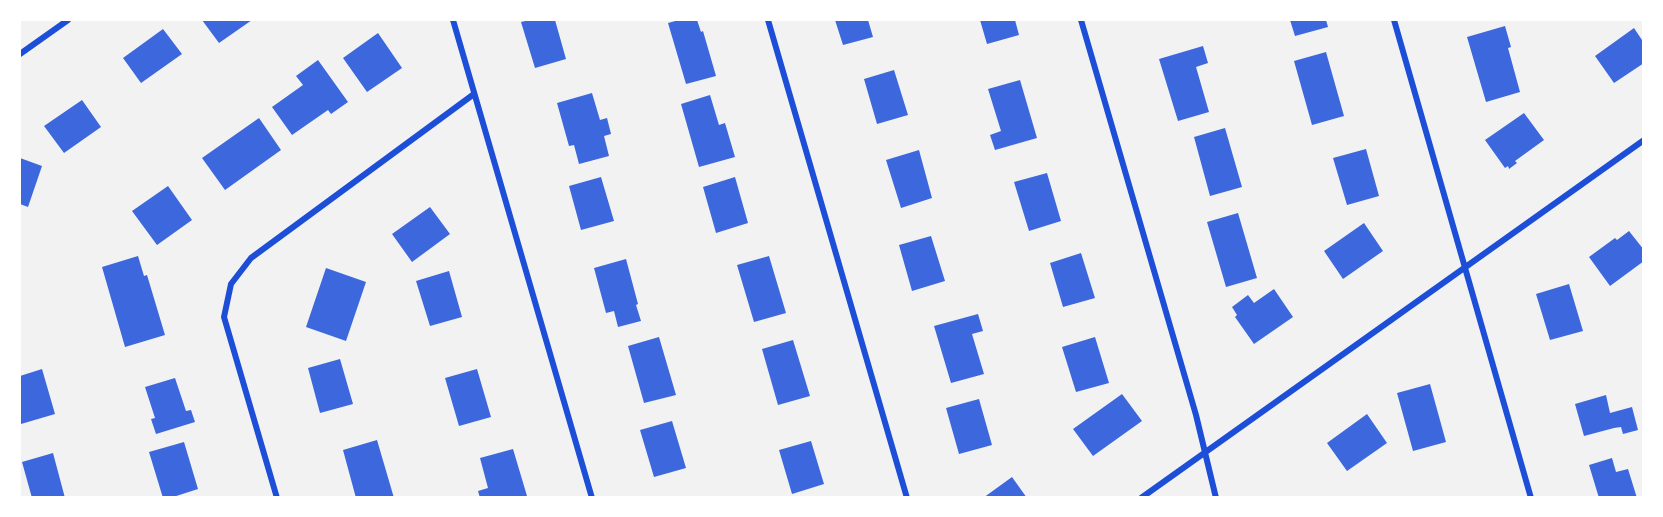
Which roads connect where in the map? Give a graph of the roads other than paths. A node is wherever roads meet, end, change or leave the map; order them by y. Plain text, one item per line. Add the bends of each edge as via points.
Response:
1 (68, 20) edge
2 (453, 20) edge
3 (768, 20) edge
4 (1081, 20) edge
5 (1394, 20) edge
6 (20, 54) edge
7 (474, 94) junction
8 (1644, 140) edge
9 (1465, 267) junction
10 (1204, 453) junction
11 (277, 498) edge
12 (592, 498) edge
13 (907, 498) edge
14 (1141, 498) edge
15 (1216, 498) edge
16 (1531, 498) edge

1 - 6 street
2 - 7 street
3 - 13 street
4 - 10 street
5 - 9 street
7 - 11 street via 251,258 231,284 224,317
7 - 12 street
8 - 9 street
9 - 10 street
9 - 16 street
10 - 14 street
10 - 15 street

